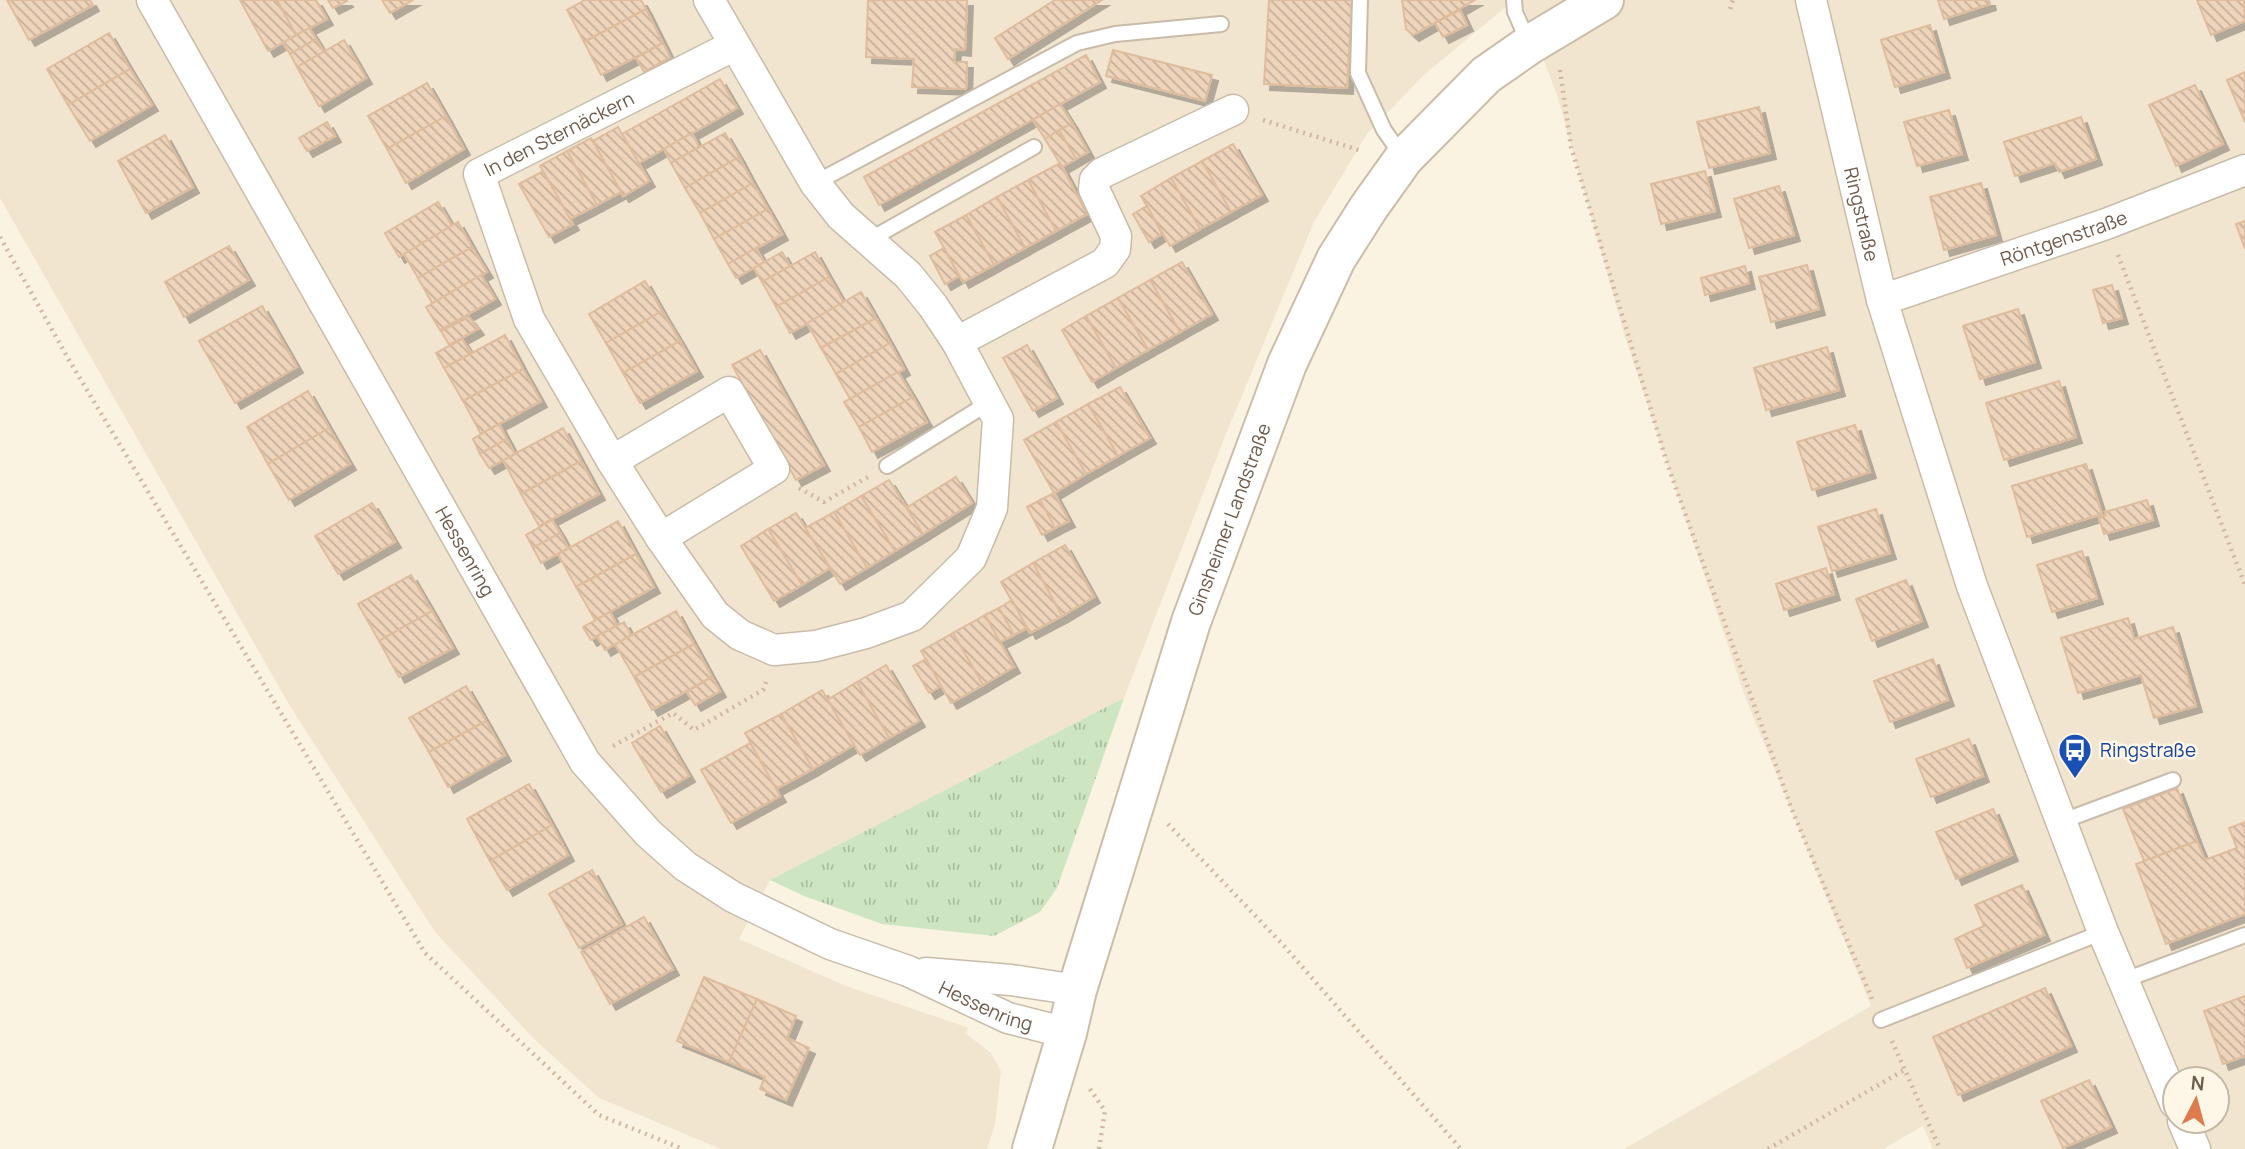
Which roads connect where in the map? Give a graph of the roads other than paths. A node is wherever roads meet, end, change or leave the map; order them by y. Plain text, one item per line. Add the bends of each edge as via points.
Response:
1 (152, 0) edge
2 (709, 0) edge
3 (1360, 0) edge
4 (1514, 0) edge
5 (1604, 0) edge
6 (1811, 0) edge
7 (1221, 24) dead end
8 (1541, 37) junction
9 (735, 45) junction
10 (1233, 110) road end
11 (1034, 147) dead end
12 (1386, 156) junction
13 (2245, 170) edge
14 (815, 183) junction
15 (869, 240) junction
16 (1882, 300) junction
17 (957, 342) junction
18 (990, 402) junction
19 (612, 461) junction
20 (887, 466) road end
21 (662, 538) junction
22 (2173, 780) dead end
23 (2060, 822) junction
24 (2103, 932) junction
25 (2245, 935) edge
26 (908, 971) junction
27 (2122, 981) junction
28 (1077, 990) junction
29 (1881, 1020) road end
30 (1062, 1048) junction
31 (2161, 1071) edge
32 (1032, 1149) edge

1 - 26 street, Hessenring via 584,762 648,833 685,866 733,897 830,944
2 - 9 street, In den Sternäckern
3 - 12 lane via 1358,73 1384,130
4 - 8 lane via 1515,12
5 - 8 main road, Ginsheimer Landstraße
6 - 16 street, Ringstraße
7 - 14 lane via 1115,34 1077,43
8 - 12 main road, Ginsheimer Landstraße
9 - 14 street, In den Sternäckern
9 - 19 street, In den Sternäckern via 479,174 528,319
10 - 17 street via 1102,173 1094,188 1116,236 1115,249 1105,263
11 - 15 lane
12 - 28 main road, Ginsheimer Landstraße via 1369,207 1336,259 1287,364 1191,622
13 - 16 street, Röntgenstraße via 2106,224
14 - 15 street, In den Sternäckern via 841,216
15 - 17 street, In den Sternäckern via 908,275
16 - 23 street, Ringstraße via 1972,586
17 - 18 street, In den Sternäckern
18 - 20 lane
18 - 21 street, In den Sternäckern via 998,419 992,508 971,558 912,616 816,646 774,650 740,635 715,615
19 - 21 street, In den Sternäckern
19 - 21 street via 729,392 774,469
22 - 23 lane
23 - 24 street, Ringstraße
24 - 27 street, Ringstraße
24 - 29 lane
25 - 27 lane
26 - 28 street, Hessenring
26 - 30 street, Hessenring
27 - 31 street, Ringstraße
28 - 30 main road, Ginsheimer Landstraße
30 - 32 main road, Ginsheimer Landstraße

